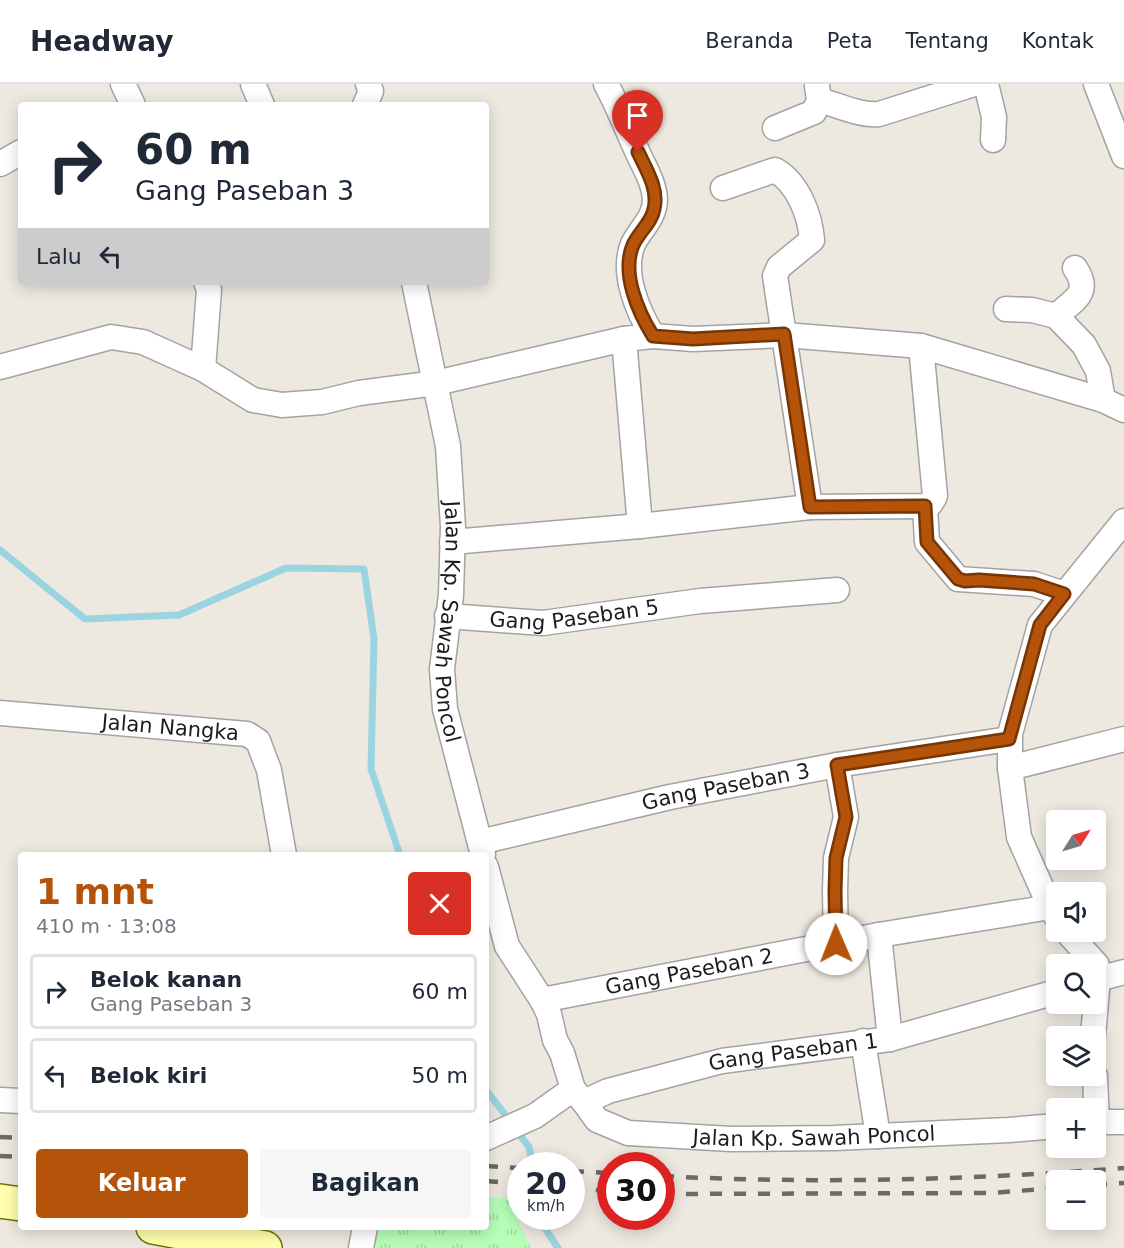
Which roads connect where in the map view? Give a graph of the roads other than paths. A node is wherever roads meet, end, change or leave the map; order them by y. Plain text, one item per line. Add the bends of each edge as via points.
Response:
1 (123, 84) edge
2 (253, 84) edge
3 (368, 84) edge
4 (606, 84) edge
5 (974, 84) edge
6 (986, 84) edge
7 (1096, 84) edge
8 (818, 92) edge
9 (132, 102) edge
10 (261, 102) edge
11 (366, 102) edge
12 (775, 128) dead end
13 (993, 140) dead end
14 (18, 154) edge
15 (1124, 156) edge
16 (0, 165) edge
17 (723, 188) dead end
18 (1075, 268) dead end
19 (207, 285) edge
20 (415, 285) edge
21 (1006, 309) dead end
22 (1056, 316) junction
23 (784, 334) junction
24 (653, 336) junction
25 (624, 339) junction
26 (921, 346) junction
27 (0, 367) edge
28 (203, 369) junction
29 (436, 383) junction
30 (1114, 405) edge
31 (925, 506) junction
32 (810, 507) junction
33 (1124, 522) edge
34 (640, 526) junction
35 (452, 542) junction
36 (837, 590) dead end
37 (1064, 594) junction
38 (447, 616) junction
39 (0, 713) edge
40 (1009, 739) junction
41 (1124, 739) edge
42 (837, 765) junction
43 (1010, 768) junction
44 (481, 849) edge
45 (283, 852) edge
46 (489, 878) edge
47 (1046, 896) edge
48 (1046, 912) edge
49 (879, 935) junction
50 (1076, 942) edge
51 (836, 944) junction
52 (1087, 954) edge
53 (1124, 972) edge
54 (1106, 977) edge
55 (1046, 995) edge
56 (542, 1000) junction
57 (890, 1039) junction
58 (863, 1041) junction
59 (578, 1096) junction
60 (0, 1100) edge
61 (18, 1101) edge
62 (1106, 1122) edge
63 (1124, 1122) edge
64 (1046, 1127) edge
65 (878, 1136) junction
66 (489, 1137) edge
67 (0, 1201) edge
68 (18, 1204) edge
69 (169, 1230) edge
70 (364, 1230) edge
71 (265, 1248) edge
72 (361, 1248) edge

1 - 9 street
2 - 10 street
3 - 11 street via 371,91
4 - 24 street via 651,180 655,197 654,210 633,245 630,268 632,296
5 - 8 street via 865,116
6 - 13 street via 994,117
7 - 15 street
8 - 12 street via 814,112
14 - 16 street
17 - 23 street via 775,170 784,175 811,222 812,240 778,267 775,276
18 - 22 street via 1083,286 1081,292
19 - 28 street
20 - 29 street, Jalan Kp. Sawah Poncol
21 - 22 street
22 - 30 street via 1084,345
23 - 24 street via 693,339
23 - 26 street
23 - 32 street
24 - 25 street
25 - 29 street
25 - 34 street
26 - 30 street
26 - 31 street via 935,496
27 - 28 street via 111,337 143,342
28 - 29 street via 253,400 282,405
29 - 35 street, Jalan Kp. Sawah Poncol via 448,446
31 - 32 street
31 - 37 street via 927,542 958,579 1034,584
32 - 34 street
33 - 37 street
34 - 35 street
35 - 38 street, Jalan Kp. Sawah Poncol
36 - 38 street, Gang Paseban 5 via 699,601 543,623
37 - 40 street via 1040,625
38 - 44 street, Jalan Kp. Sawah Poncol via 442,669 445,709
39 - 45 street, Jalan Nangka via 247,734 258,741 269,770
40 - 42 street, Gang Paseban 3
40 - 43 street
41 - 43 street
42 - 44 street, Gang Paseban 3 via 670,797
42 - 51 street via 846,817 836,858
43 - 47 street via 1019,837
46 - 56 street via 507,946
48 - 49 street, Gang Paseban 2
49 - 51 street, Gang Paseban 2
49 - 57 street
50 - 52 street
51 - 56 street, Gang Paseban 2
53 - 54 street
55 - 57 street, Gang Paseban 1
56 - 59 street
57 - 58 street, Gang Paseban 1
58 - 59 street, Gang Paseban 1 via 722,1061
58 - 65 street
59 - 65 street, Jalan Kp. Sawah Poncol via 597,1120 628,1133 731,1139
59 - 66 street, Gang Paseban 1
60 - 61 street
62 - 63 street
64 - 65 street, Jalan Kp. Sawah Poncol
67 - 68 main road
69 - 71 main road
70 - 72 street

